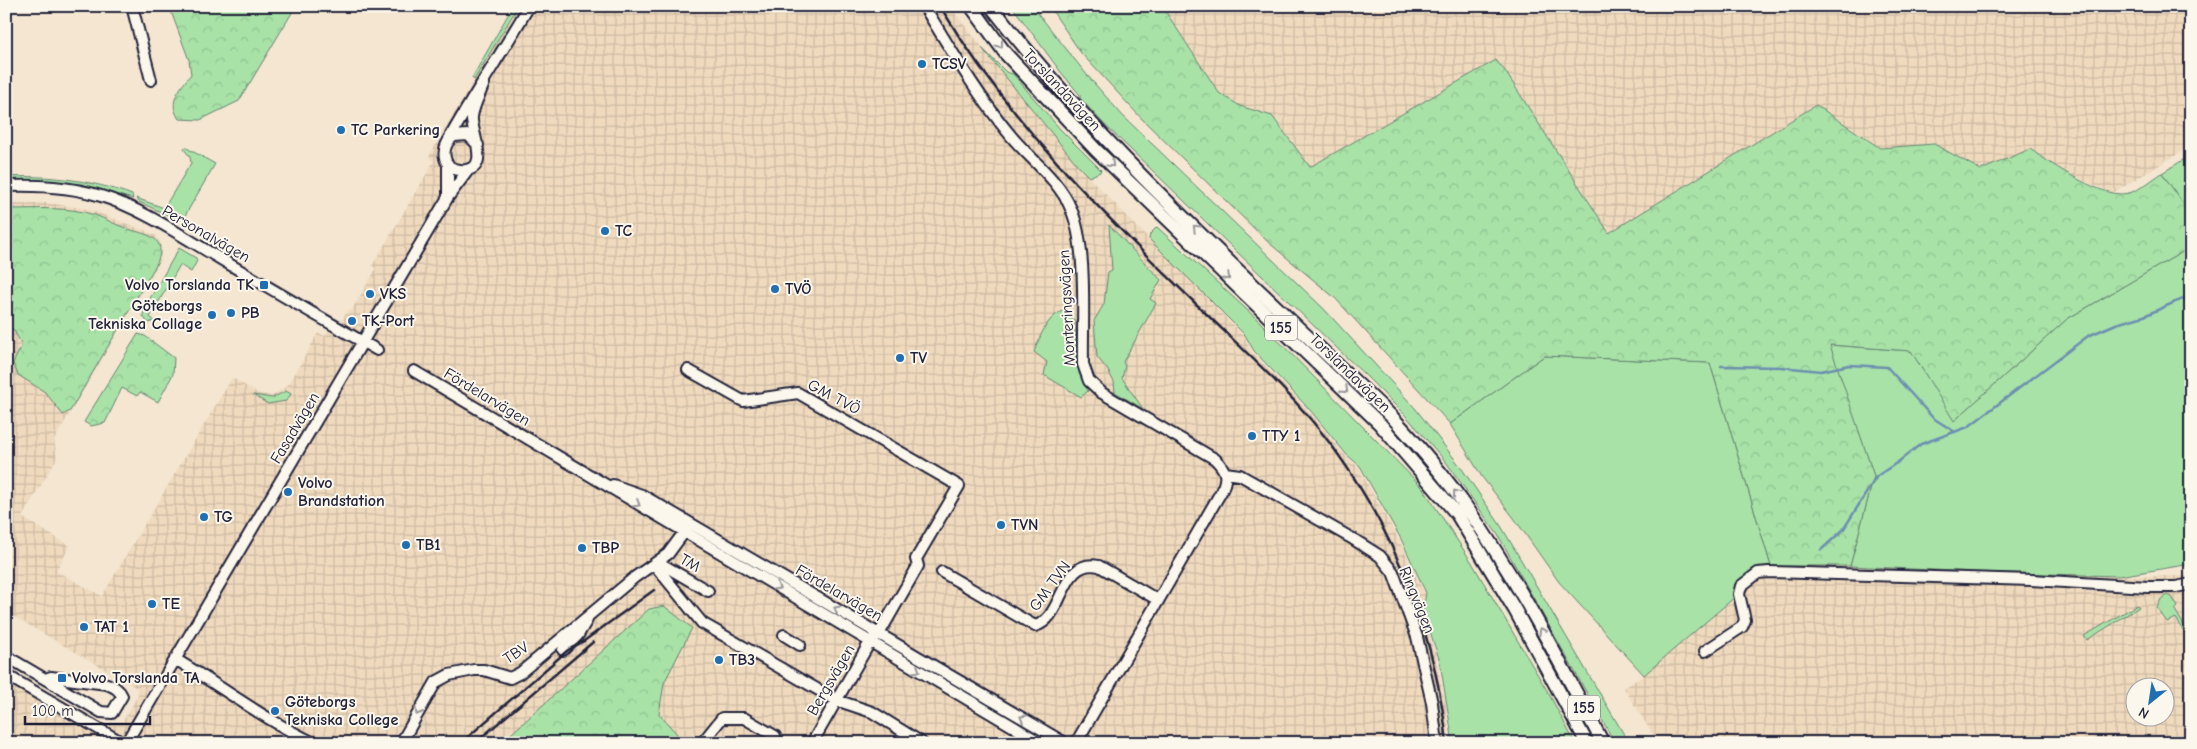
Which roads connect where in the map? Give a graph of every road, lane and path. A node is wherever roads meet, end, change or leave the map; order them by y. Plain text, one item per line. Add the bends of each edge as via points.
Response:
1 (132, 6) edge
2 (529, 6) edge
3 (924, 6) edge
4 (970, 6) edge
5 (991, 6) edge
6 (151, 80) dead end
7 (484, 83) junction
8 (450, 139) junction
9 (478, 144) junction
10 (448, 164) junction
11 (469, 169) junction
12 (6, 186) edge
13 (448, 197) junction
14 (363, 342) junction
15 (376, 350) dead end
16 (688, 370) dead end
17 (414, 372) dead end
18 (1225, 472) junction
19 (688, 528) junction
20 (656, 563) junction
21 (942, 572) dead end
22 (2191, 584) edge
23 (708, 591) dead end
24 (1158, 600) junction
25 (599, 607) junction
26 (879, 634) junction
27 (784, 635) dead end
28 (870, 642) junction
29 (800, 645) dead end
30 (562, 650) dead end
31 (1705, 651) dead end
32 (6, 656) edge
33 (175, 659) junction
34 (6, 675) edge
35 (166, 675) dead end
36 (46, 679) junction
37 (160, 685) dead end
38 (836, 700) junction
39 (775, 736) dead end
40 (125, 743) edge
41 (314, 743) edge
42 (401, 743) edge
43 (702, 743) edge
44 (812, 743) edge
45 (922, 743) edge
46 (1041, 743) edge
47 (1065, 743) edge
48 (1076, 743) edge
49 (1438, 743) edge
50 (1587, 743) edge
51 (1603, 743) edge

1 - 6 street
2 - 7 street, Fasadvägen
3 - 18 street, Monteringsvägen via 993,112 1058,188 1071,208 1080,244 1083,364 1089,381 1102,393 1215,459
4 -> 50 main road, Torslandavägen / 155 via 1006,54 1096,150 1380,424 1422,471 1457,514 1482,554
51 -> 5 main road, Torslandavägen / 155 via 1528,604 1467,508 1428,456 1392,417 1108,142 1038,65
7 - 8 street, Fasadvägen
7 - 9 street, Fasadvägen via 472,116
8 - 9 street via 465,135
8 - 10 street, Fasadvägen via 444,151
9 - 11 street, Fasadvägen via 479,158
10 - 11 street via 458,170
10 - 13 street, Fasadvägen
11 - 13 street, Fasadvägen
12 - 14 street, Personalvägen via 32,185 102,196 182,236
13 - 14 street, Fasadvägen
14 - 15 street, Personalvägen
14 - 33 street, Fasadvägen
16 - 26 street, GM TVÖ via 743,401 798,393 959,486 916,559 918,566
17 - 19 street, Fördelarvägen via 595,479
18 - 24 street via 1226,480 1221,492
18 - 49 street, Ringvägen via 1248,479 1347,535 1380,556 1393,572 1417,637
19 - 20 street, TBV via 668,554
26 -> 19 street, Fördelarvägen
19 -> 28 street, Fördelarvägen
20 - 23 street, TM
20 - 25 street, TBV
20 - 38 street via 702,623
21 - 24 street, GM TVN via 1035,626 1047,618 1071,578 1082,566 1091,564
22 - 31 street via 2148,587 2030,580 1758,573 1741,586 1739,594 1746,620 1742,627
24 - 48 street
25 - 30 street
25 -> 42 street, TBV via 510,678 474,670 449,675 436,682
26 - 28 street, Bergsvägen
47 -> 26 street, Fördelarvägen
27 - 29 street
28 - 38 street, Bergsvägen
28 -> 46 street, Fördelarvägen
32 - 36 street
33 - 35 street, Fasadvägen
33 - 41 street via 240,702
34 - 40 street
36 - 36 street via 106,714 116,708 122,696 107,684
37 - 40 street
38 - 44 street, Bergsvägen
38 - 45 street via 872,712
39 - 43 street via 744,718 722,718

